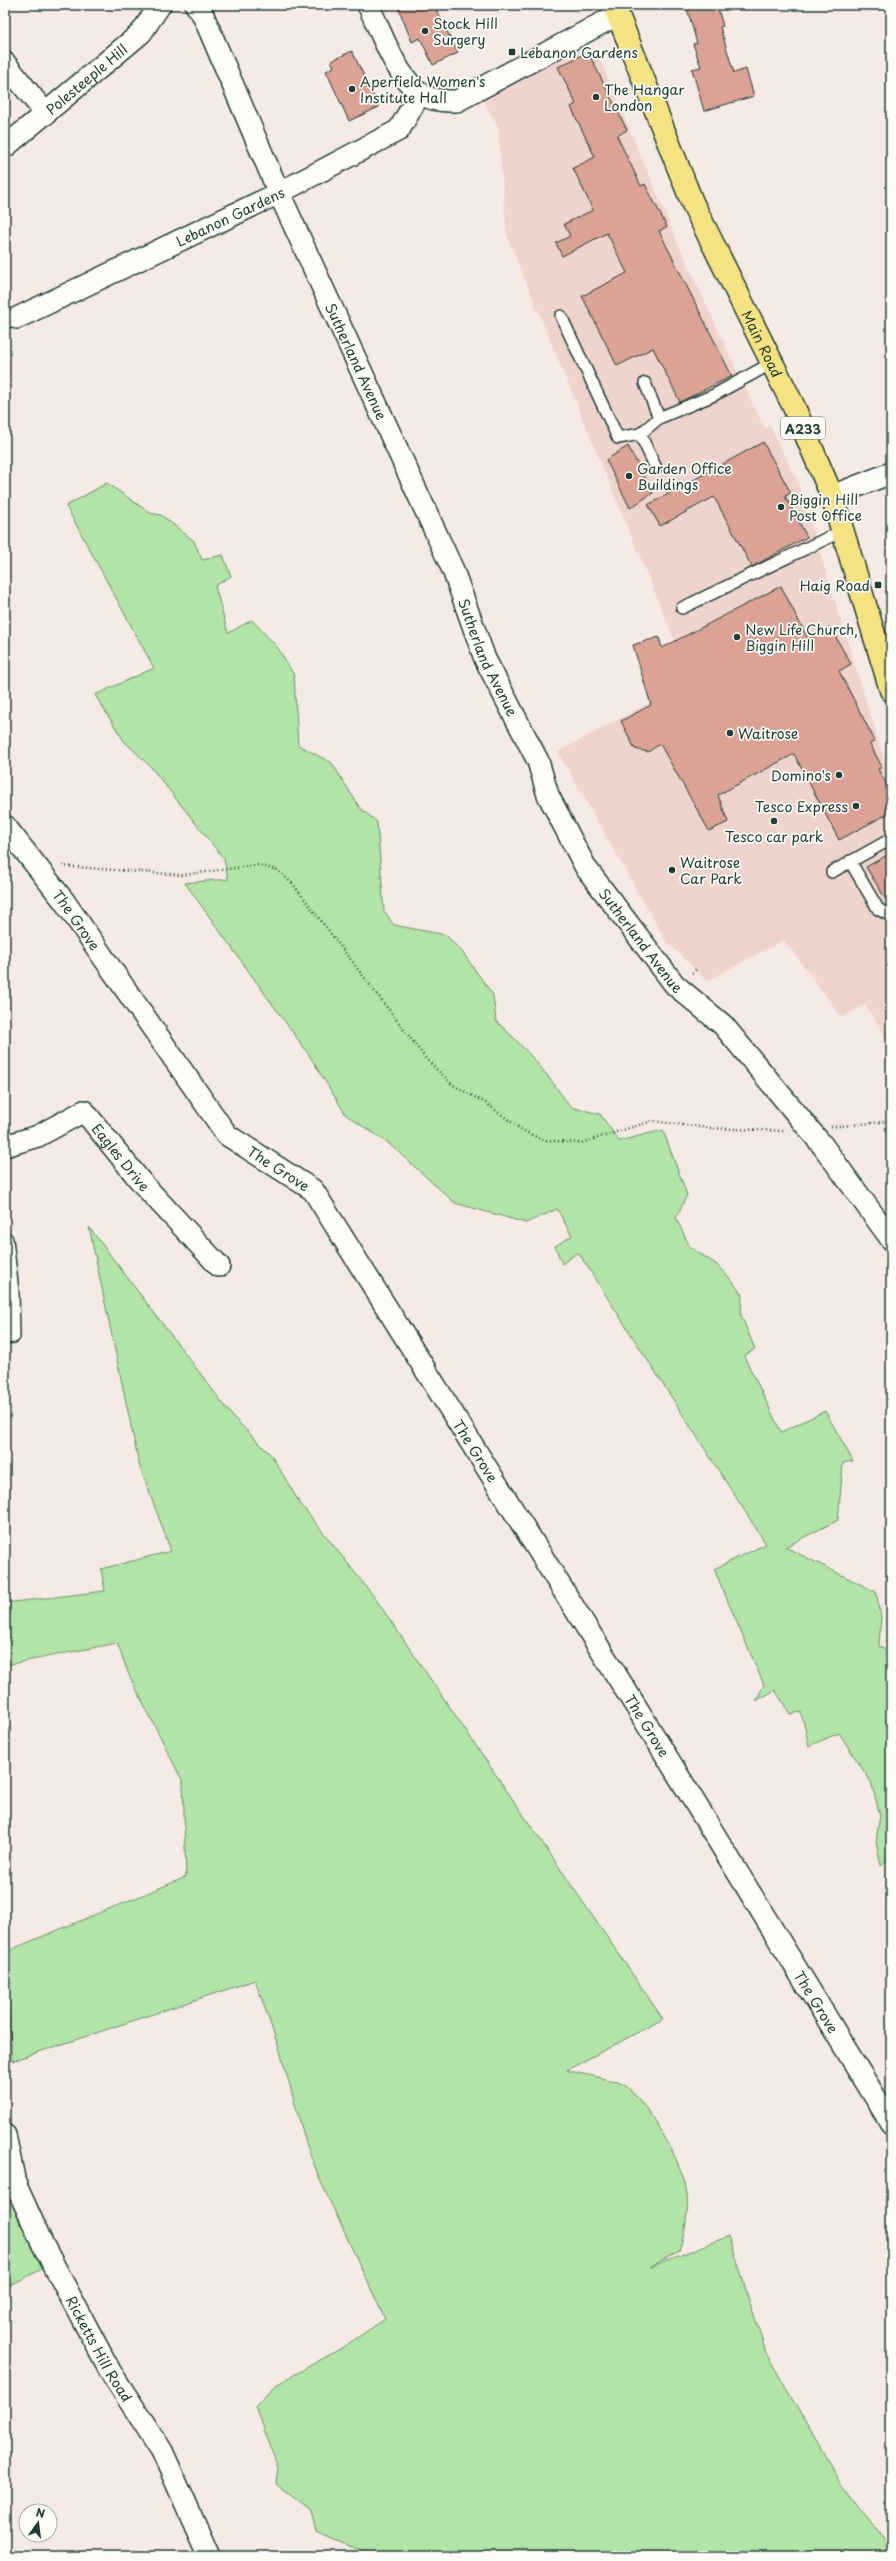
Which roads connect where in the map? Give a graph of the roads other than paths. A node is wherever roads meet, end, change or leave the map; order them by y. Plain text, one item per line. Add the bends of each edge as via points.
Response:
1 (160, 5) edge
2 (196, 5) edge
3 (368, 5) edge
4 (615, 10) edge
5 (5, 63) edge
6 (420, 93) junction
7 (46, 114) junction
8 (5, 147) edge
9 (279, 193) junction
10 (561, 316) dead end
11 (17, 318) dead end
12 (772, 363) junction
13 (645, 383) dead end
14 (659, 418) junction
15 (640, 434) junction
16 (656, 468) dead end
17 (891, 473) edge
18 (832, 496) junction
19 (842, 531) junction
20 (682, 608) dead end
21 (891, 690) edge
22 (5, 826) edge
23 (891, 839) edge
24 (850, 861) junction
25 (832, 872) dead end
26 (891, 916) edge
27 (5, 1146) edge
28 (5, 1239) edge
29 (891, 1239) edge
30 (219, 1266) dead end
31 (5, 1338) edge
32 (891, 2123) edge
33 (5, 2135) edge
34 (209, 2556) edge

1 - 7 street, Polesteeple Hill via 141,33
2 - 9 street, Sutherland Avenue via 203,15
3 - 6 street via 404,80
4 - 6 street via 457,100 438,100
4 - 12 main road, Main Road / A233 via 692,202
5 - 7 street
6 - 9 street, Lebanon Gardens via 399,130
7 - 8 street, Polesteeple Hill
9 - 11 street, Lebanon Gardens
9 - 29 street, Sutherland Avenue via 453,570 485,659 538,761 548,795 586,868 675,985 723,1025 811,1131
10 - 15 lane via 618,438
12 - 14 lane via 714,395
12 - 18 main road, Main Road / A233
13 - 14 lane
14 - 15 lane
15 - 16 lane
17 - 18 street
18 - 19 main road, Main Road / A233
19 - 20 lane
19 - 21 main road, Main Road / A233
22 - 32 street, The Grove via 64,900 227,1135 313,1190 644,1719
23 - 24 lane
24 - 25 lane
24 - 26 lane via 878,909
27 - 30 street, Eagles Drive via 38,1136 84,1111 142,1183
28 - 31 lane via 13,1292 14,1337
33 - 34 street, Ricketts Hill Road via 15,2183 43,2245 110,2371 162,2451

